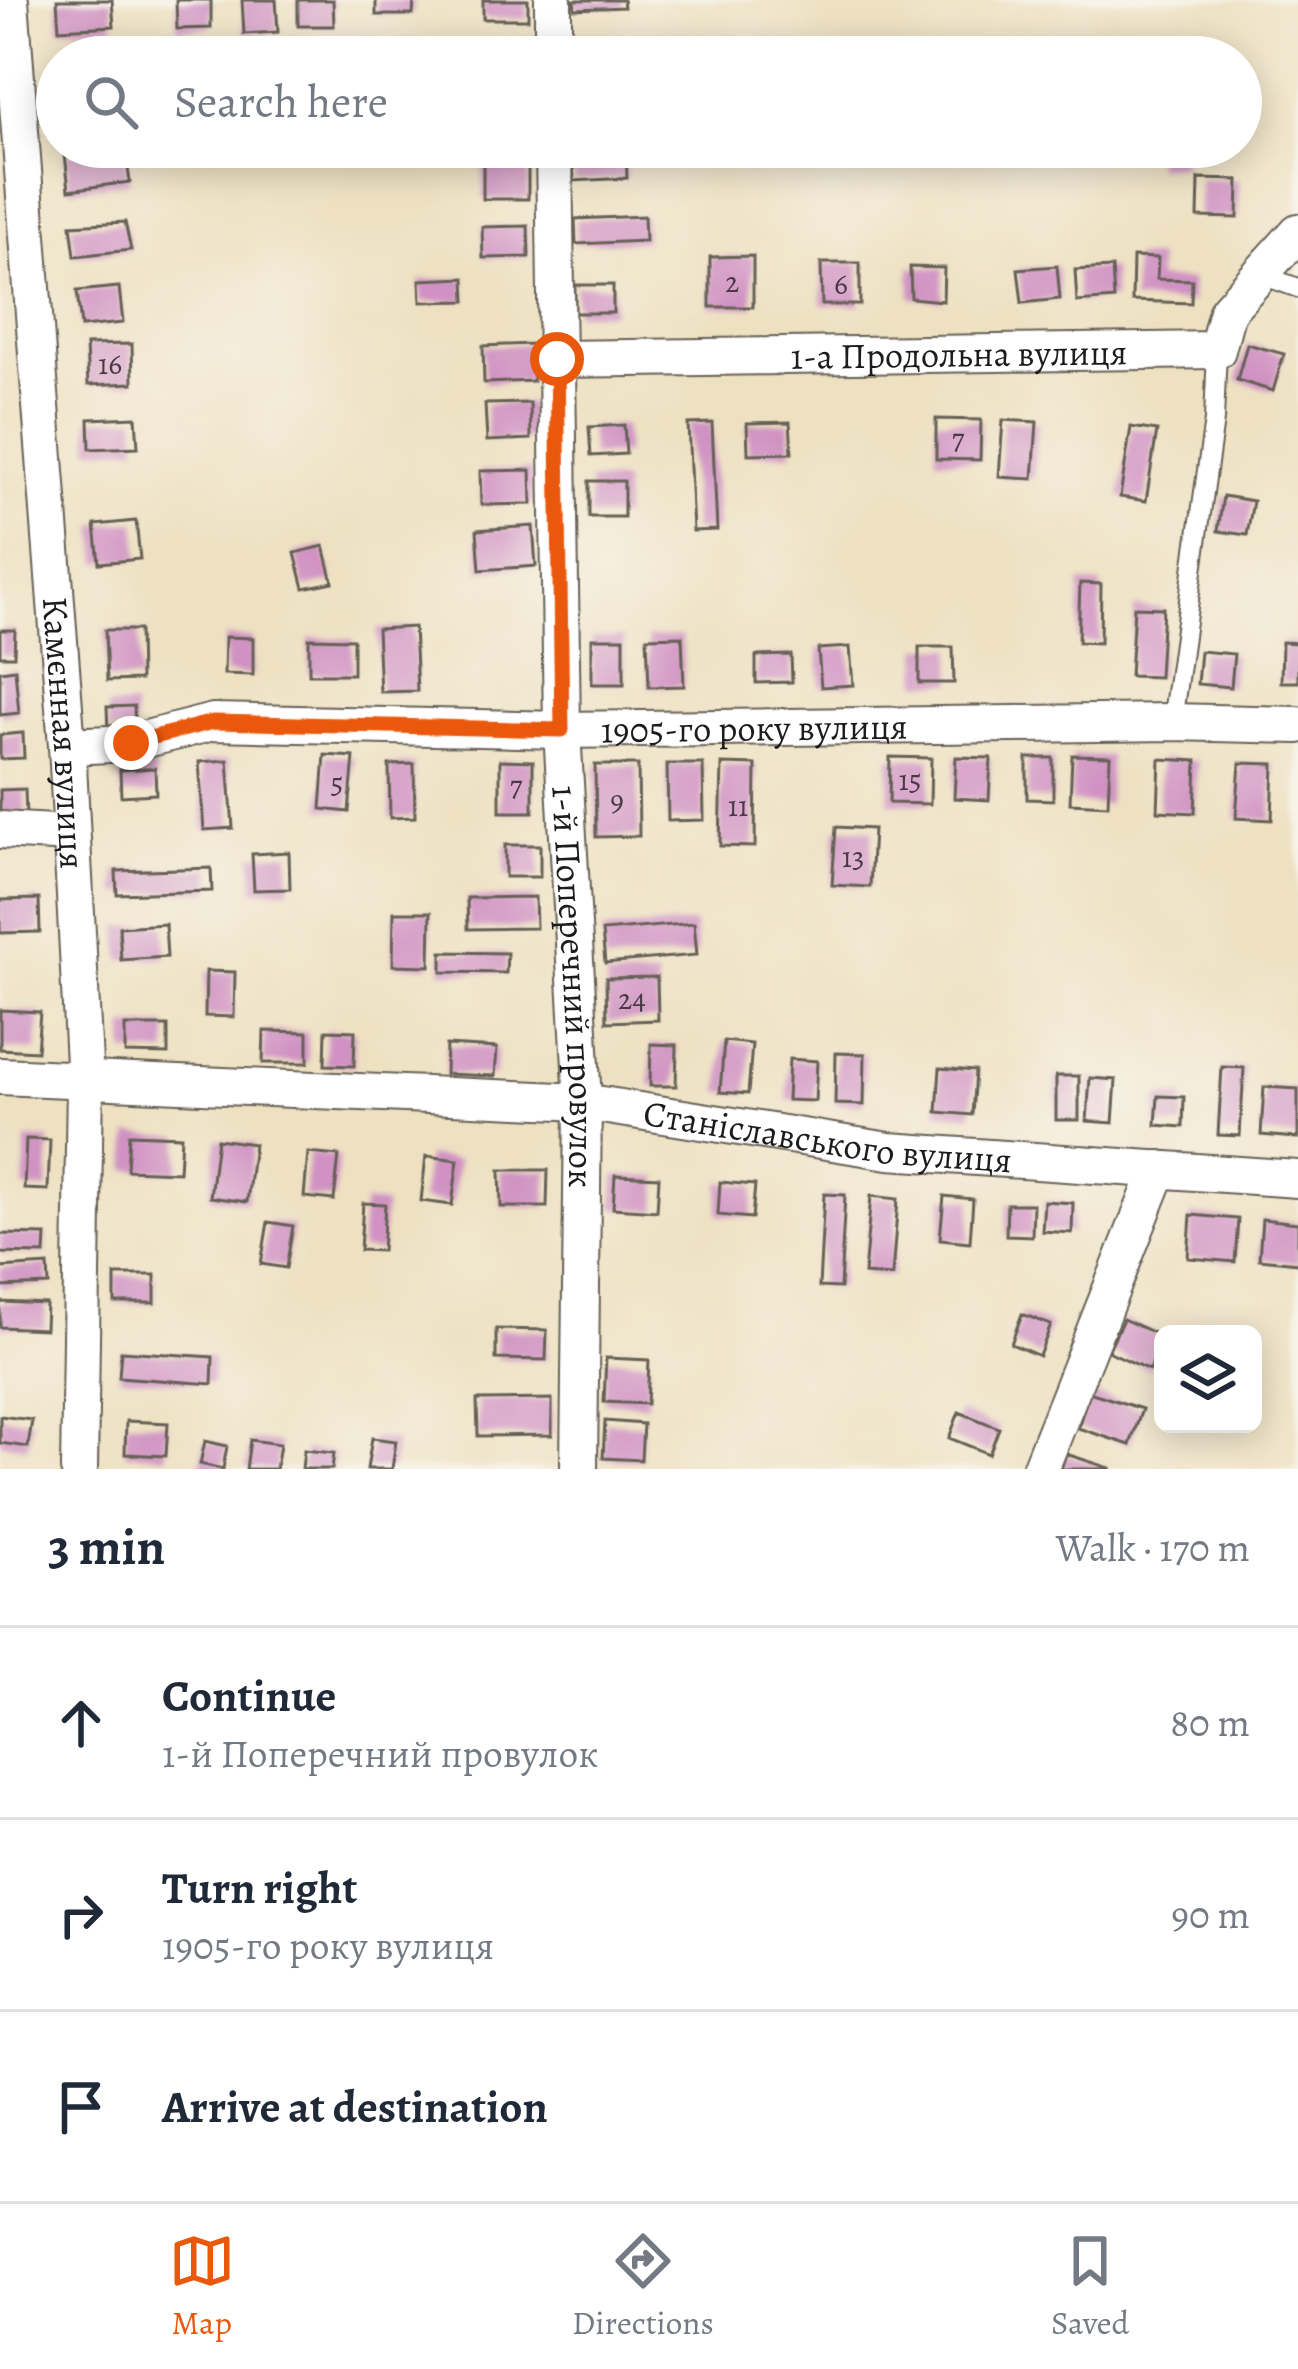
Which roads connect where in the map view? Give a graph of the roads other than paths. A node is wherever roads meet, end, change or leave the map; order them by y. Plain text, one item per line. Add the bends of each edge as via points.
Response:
1 (10, 0) edge
2 (553, 0) edge
3 (553, 36) edge
4 (554, 168) edge
5 (1298, 232) edge
6 (1259, 274) junction
7 (1298, 288) edge
8 (1217, 350) junction
9 (557, 359) junction
10 (1172, 722) junction
11 (1298, 725) edge
12 (562, 730) junction
13 (67, 746) junction
14 (0, 830) edge
15 (71, 834) junction
16 (0, 1076) edge
17 (85, 1082) junction
18 (583, 1102) junction
19 (1159, 1169) junction
20 (1298, 1179) edge
21 (79, 1469) edge
22 (579, 1469) edge
23 (1040, 1469) edge

1 - 13 street, Камєнная вулиця
2 - 3 street
4 - 9 street, 1-й Поперечний провулок
5 - 6 street
6 - 7 lane
6 - 8 street via 1227,311
8 - 9 street, 1-а Продольна вулиця
8 - 10 lane
9 - 12 street, 1-й Поперечний провулок
10 - 11 street, 1905-го року вулиця
10 - 12 street, 1905-го року вулиця
12 - 13 street, 1905-го року вулиця via 213,722 131,743
12 - 18 street, 1-й Поперечний провулок
13 - 15 street, Камєнная вулиця
14 - 15 street
15 - 17 street, Камєнная вулиця
16 - 17 street, Станіславського вулиця
17 - 18 street, Станіславського вулиця
17 - 21 street, Камєнная вулиця
18 - 19 street, Станіславського вулиця via 889,1151
18 - 22 street, 1-й Поперечний провулок
19 - 20 street, Станіславського вулиця
19 - 23 street

